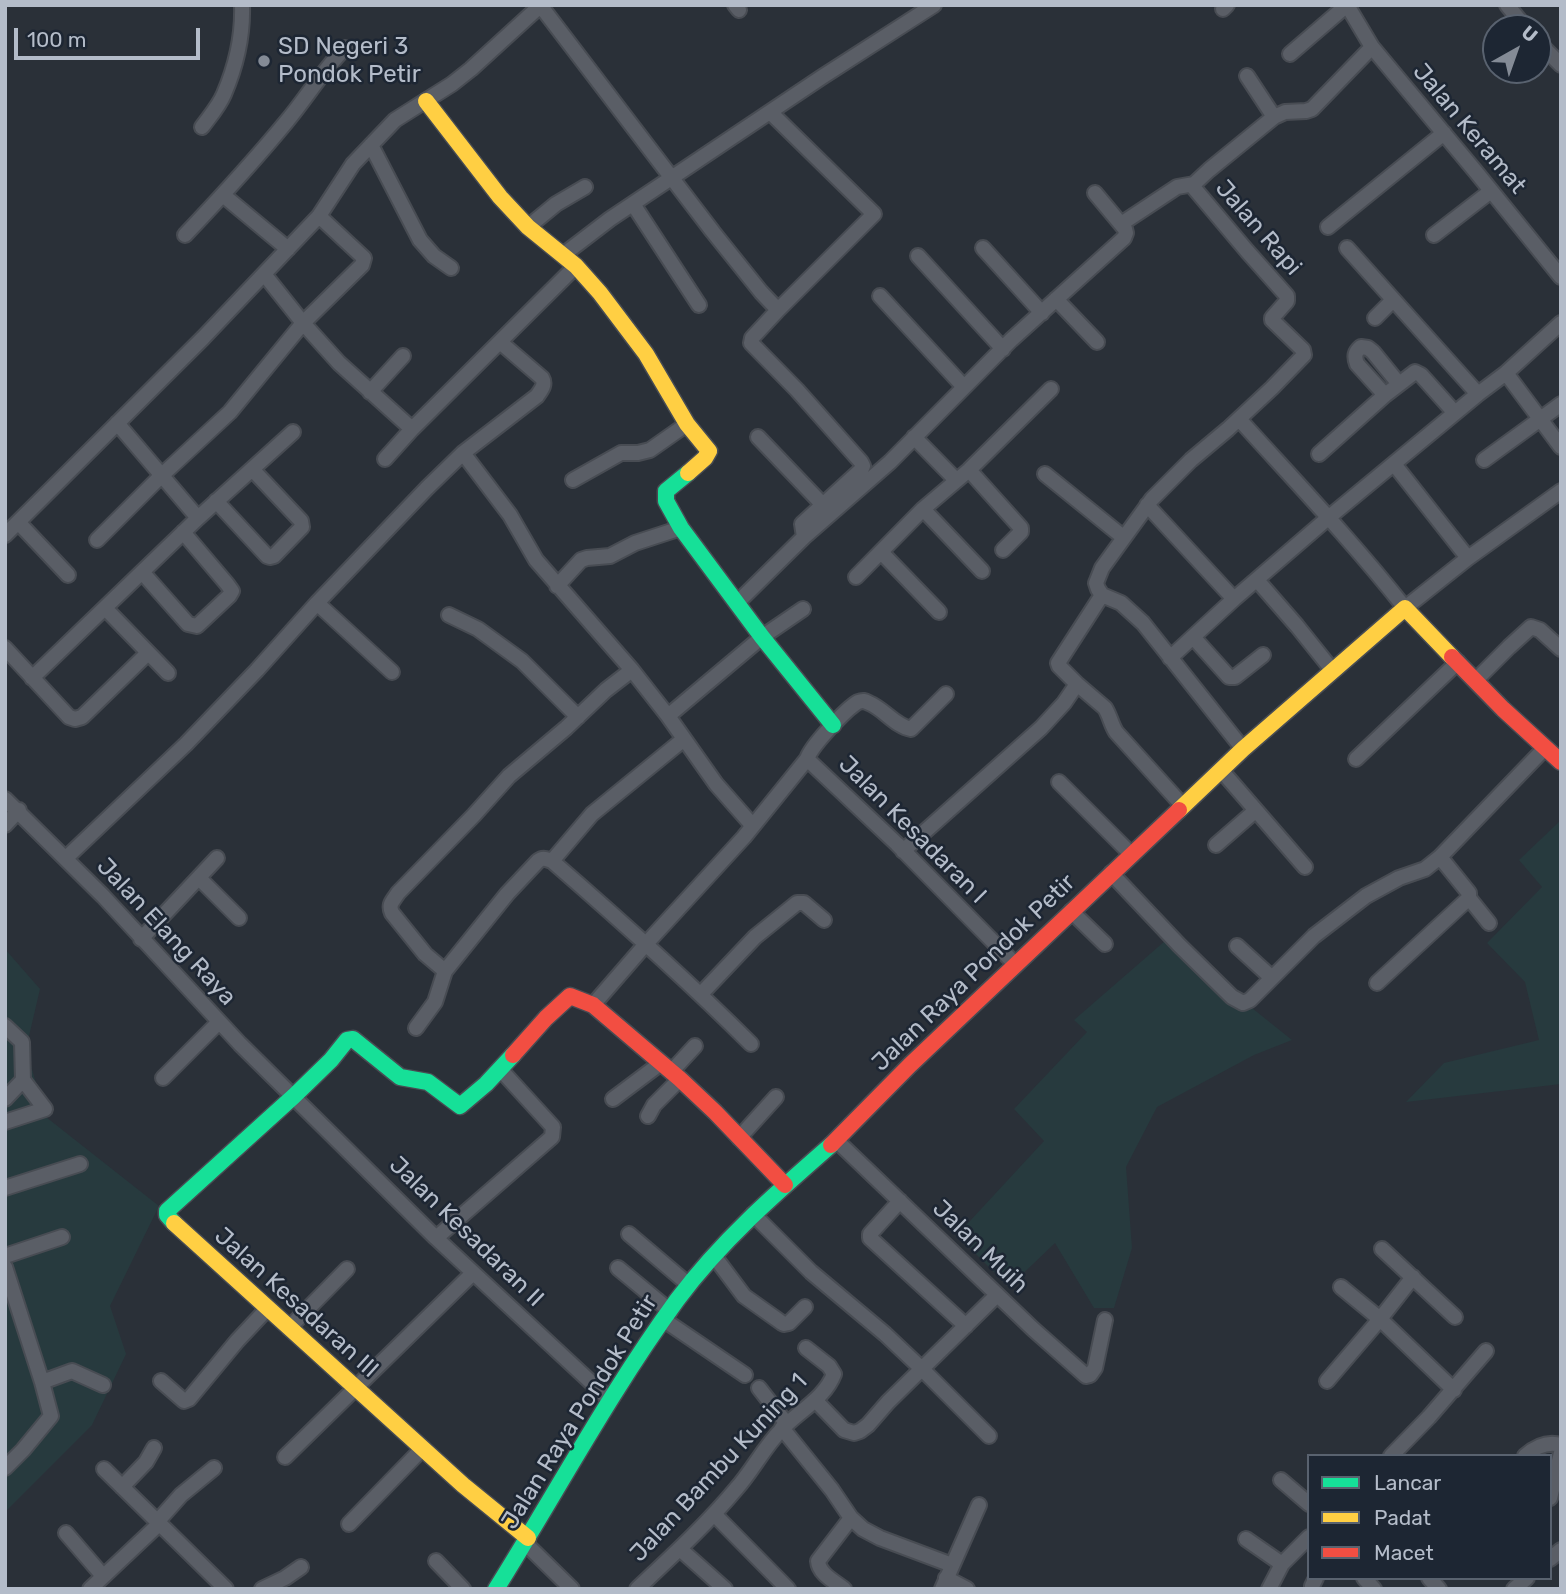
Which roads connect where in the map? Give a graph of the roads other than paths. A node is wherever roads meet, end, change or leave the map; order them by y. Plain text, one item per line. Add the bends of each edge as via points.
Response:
1 (242, 5) edge
2 (541, 5) edge
3 (934, 5) edge
4 (1347, 5) edge
5 (1372, 47) junction
6 (345, 48) dead end
7 (1290, 54) dead end
8 (1247, 76) dead end
9 (426, 101) junction
10 (770, 112) junction
11 (1274, 117) junction
12 (202, 127) dead end
13 (1444, 133) junction
14 (371, 145) junction
15 (673, 177) junction
16 (1194, 184) junction
17 (585, 187) dead end
18 (1491, 191) junction
19 (1095, 193) dead end
20 (223, 195) junction
21 (633, 204) junction
22 (319, 216) junction
23 (1121, 224) junction
24 (1328, 227) dead end
25 (527, 228) junction
26 (185, 235) dead end
27 (1434, 235) dead end
28 (983, 248) dead end
29 (1347, 248) dead end
30 (288, 249) junction
31 (563, 255) junction
32 (918, 256) dead end
33 (576, 266) junction
34 (451, 268) dead end
35 (264, 274) junction
36 (1561, 277) edge
37 (880, 296) dead end
38 (1056, 299) junction
39 (1393, 300) junction
40 (699, 305) dead end
41 (778, 310) junction
42 (1042, 313) junction
43 (1375, 318) dead end
44 (303, 323) junction
45 (1561, 323) edge
46 (500, 342) junction
47 (1097, 342) dead end
48 (1003, 349) junction
49 (403, 356) dead end
50 (1506, 373) junction
51 (1399, 384) junction
52 (964, 387) junction
53 (1051, 389) dead end
54 (370, 392) junction
55 (1478, 394) junction
56 (1385, 395) junction
57 (1561, 404) edge
58 (1455, 413) junction
59 (1540, 418) junction
60 (1239, 419) junction
61 (117, 424) junction
62 (687, 424) junction
63 (412, 429) junction
64 (293, 432) dead end
65 (758, 437) dead end
66 (914, 437) junction
67 (1561, 447) edge
68 (464, 453) junction
69 (1319, 454) dead end
70 (385, 460) dead end
71 (1484, 460) dead end
72 (1394, 464) junction
73 (252, 469) junction
74 (969, 470) junction
75 (1045, 474) dead end
76 (161, 475) junction
77 (573, 480) dead end
78 (956, 480) junction
79 (1561, 491) edge
80 (216, 501) junction
81 (823, 505) junction
82 (1147, 505) junction
83 (923, 509) junction
84 (198, 518) junction
85 (1328, 518) junction
86 (18, 522) junction
87 (681, 528) junction
88 (183, 532) junction
89 (5, 535) edge
90 (804, 537) junction
91 (1123, 537) junction
92 (97, 540) dead end
93 (1003, 550) dead end
94 (880, 552) junction
95 (1468, 558) junction
96 (982, 571) dead end
97 (142, 572) junction
98 (68, 575) dead end
99 (856, 576) dead end
100 (1257, 580) junction
101 (557, 586) junction
102 (1102, 596) junction
103 (1234, 599) junction
104 (317, 603) junction
105 (737, 603) junction
106 (105, 608) junction
107 (1405, 608) junction
108 (803, 609) dead end
109 (939, 612) dead end
110 (449, 615) dead end
111 (762, 637) junction
112 (1193, 637) junction
113 (5, 648) edge
114 (1561, 649) edge
115 (148, 653) junction
116 (1263, 655) dead end
117 (1170, 658) junction
118 (1458, 662) junction
119 (632, 670) junction
120 (1333, 671) junction
121 (391, 672) dead end
122 (168, 673) dead end
123 (32, 678) junction
124 (1476, 680) junction
125 (1077, 684) junction
126 (946, 694) dead end
127 (668, 716) junction
128 (578, 717) junction
129 (833, 725) junction
130 (684, 739) junction
131 (1545, 748) junction
132 (1243, 749) junction
133 (807, 759) junction
134 (1356, 759) dead end
135 (1561, 762) edge
136 (1222, 770) junction
137 (1059, 782) dead end
138 (5, 799) edge
139 (1183, 806) junction
140 (19, 810) junction
141 (1255, 811) junction
142 (5, 825) edge
143 (753, 826) junction
144 (1216, 845) dead end
145 (903, 851) junction
146 (1132, 855) junction
147 (1440, 857) junction
148 (66, 858) junction
149 (217, 858) dead end
150 (552, 861) junction
151 (1305, 867) dead end
152 (1111, 873) junction
153 (199, 878) junction
154 (1469, 898) junction
155 (1071, 911) junction
156 (239, 918) dead end
157 (824, 920) dead end
158 (1489, 923) dead end
159 (141, 939) junction
160 (1105, 944) dead end
161 (645, 945) junction
162 (1237, 946) dead end
163 (1015, 964) junction
164 (445, 971) junction
165 (1272, 978) junction
166 (1377, 983) dead end
167 (701, 994) junction
168 (593, 1005) junction
169 (219, 1022) junction
170 (5, 1026) edge
171 (416, 1028) dead end
172 (751, 1044) dead end
173 (695, 1046) dead end
174 (500, 1069) junction
175 (671, 1071) junction
176 (163, 1078) dead end
177 (23, 1080) junction
178 (294, 1096) junction
179 (776, 1097) dead end
180 (5, 1099) edge
181 (613, 1099) dead end
182 (648, 1116) dead end
183 (5, 1122) edge
184 (739, 1138) junction
185 (836, 1140) junction
186 (80, 1164) dead end
187 (785, 1185) junction
188 (5, 1188) edge
189 (900, 1201) junction
190 (753, 1213) junction
191 (629, 1234) dead end
192 (62, 1237) dead end
193 (436, 1238) junction
194 (1382, 1249) dead end
195 (5, 1256) edge
196 (714, 1256) junction
197 (5, 1267) edge
198 (618, 1268) dead end
199 (347, 1269) dead end
200 (473, 1273) junction
201 (1413, 1278) junction
202 (689, 1285) junction
203 (1341, 1287) dead end
204 (997, 1295) junction
205 (805, 1307) dead end
206 (267, 1309) junction
207 (667, 1316) junction
208 (1455, 1317) dead end
209 (1380, 1319) junction
210 (1105, 1320) dead end
211 (966, 1326) junction
212 (289, 1328) junction
213 (806, 1348) dead end
214 (1486, 1351) dead end
215 (922, 1369) junction
216 (745, 1375) dead end
217 (162, 1381) dead end
218 (1326, 1381) dead end
219 (42, 1382) junction
220 (103, 1385) dead end
221 (356, 1388) junction
222 (759, 1388) dead end
223 (1454, 1390) junction
224 (610, 1399) junction
225 (815, 1400) junction
226 (785, 1426) junction
227 (989, 1436) dead end
228 (1561, 1445) edge
229 (154, 1448) dead end
230 (423, 1448) junction
231 (1561, 1453) edge
232 (1393, 1454) edge
233 (1527, 1454) edge
234 (285, 1457) dead end
235 (5, 1468) edge
236 (214, 1468) dead end
237 (104, 1469) dead end
238 (1281, 1480) dead end
239 (122, 1487) junction
240 (1552, 1490) edge
241 (1307, 1502) edge
242 (979, 1505) dead end
243 (714, 1514) junction
244 (851, 1518) junction
245 (158, 1523) junction
246 (349, 1524) dead end
247 (66, 1533) dead end
248 (1246, 1539) dead end
249 (1307, 1539) edge
250 (527, 1540) junction
251 (680, 1549) junction
252 (436, 1561) dead end
253 (1282, 1564) junction
254 (301, 1567) dead end
255 (103, 1576) junction
256 (947, 1577) edge
257 (90, 1589) edge
258 (226, 1589) edge
259 (262, 1589) edge
260 (463, 1589) edge
261 (496, 1589) edge
262 (572, 1589) edge
263 (637, 1589) edge
264 (725, 1589) edge
265 (788, 1589) edge
266 (844, 1589) edge
267 (967, 1589) edge
268 (1269, 1589) edge

1 - 12 street via 233,68 220,102
2 - 9 street via 471,69
2 - 15 street
3 - 10 street
4 - 5 street, Jalan Keramat
4 - 7 street
5 - 11 street, Jalan Rapi via 1312,108
5 - 13 street, Jalan Keramat
6 - 20 street
8 - 11 street
9 - 14 street via 395,120
9 - 25 street
10 - 15 street
10 - 41 street via 874,214
11 - 16 street, Jalan Rapi
13 - 18 street, Jalan Keramat
13 - 24 street
14 - 22 street via 353,163
14 - 34 street via 421,240
15 - 21 street
15 - 41 street
16 - 23 street via 1177,187
16 - 60 street, Jalan Rapi via 1287,296 1272,320 1304,353
17 - 25 street
18 - 27 street
18 - 36 street, Jalan Keramat
19 - 23 street
20 - 26 street
20 - 30 street
21 - 31 street
21 - 40 street
22 - 30 street
22 - 44 street via 364,262
23 - 38 street via 1124,238
25 - 31 street
28 - 42 street
29 - 39 street
30 - 35 street
31 - 33 street
32 - 48 street
33 - 46 street
33 - 62 street via 646,354
35 - 44 street
35 - 61 street
37 - 52 street
38 - 42 street
38 - 47 street
39 - 43 street
39 - 55 street
41 - 81 street via 751,342 863,466
42 - 48 street
44 - 54 street
44 - 76 street via 230,412
45 - 50 street
46 - 63 street
46 - 68 street via 542,377 544,386 528,404
48 - 52 street
49 - 54 street
50 - 55 street
50 - 59 street
51 - 56 street
51 - 56 street via 1373,352 1361,347 1357,364
51 - 58 street via 1417,372
52 - 66 street
53 - 74 street
54 - 63 street
55 - 58 street
56 - 69 street
57 - 59 street
58 - 72 street
59 - 67 street
59 - 71 street
60 - 82 street, Jalan Rapi
60 - 85 street
61 - 76 street
61 - 86 street
62 - 77 street via 650,450 621,453
62 - 87 street via 709,451 666,491 666,501
63 - 70 street
64 - 73 street
65 - 81 street
66 - 78 street
66 - 90 street
68 - 101 street
68 - 104 street
72 - 85 street
72 - 95 street
73 - 80 street
73 - 80 street via 301,521 302,527 274,556 267,556
74 - 78 street
74 - 93 street via 1021,528
75 - 91 street
76 - 84 street
76 - 92 street
78 - 83 street
79 - 95 street
80 - 84 street
81 - 90 street via 802,524
82 - 91 street, Jalan Rapi
82 - 103 street
83 - 94 street
83 - 96 street
84 - 88 street
85 - 100 street
85 - 107 street
86 - 89 street
86 - 98 street
87 - 101 street via 610,556 587,558
87 - 105 street
88 - 97 street
88 - 97 street via 228,584 229,596 193,626
90 - 105 street
91 - 102 street, Jalan Rapi via 1097,578
94 - 99 street
94 - 109 street
95 - 107 street
97 - 106 street
100 - 103 street
100 - 120 street
101 - 119 street
102 - 117 street via 1132,611
102 - 125 street via 1058,663
103 - 112 street
104 - 121 street
104 - 148 street via 186,744
105 - 111 street
106 - 115 street
106 - 123 street
107 - 118 street
107 - 120 street, Jalan Raya Pondok Petir
108 - 111 street
110 - 128 street via 511,653
111 - 127 street
111 - 129 street
112 - 116 street via 1232,678
112 - 117 street
113 - 123 street
114 - 124 street via 1531,627
115 - 122 street
115 - 123 street via 79,719 69,717
117 - 132 street
118 - 124 street
118 - 134 street
119 - 127 street
119 - 128 street
120 - 132 street, Jalan Raya Pondok Petir
124 - 131 street
125 - 139 street via 1105,708 1116,732
125 - 145 street via 1041,728
126 - 129 street via 911,729 863,701
127 - 130 street
128 - 164 street via 509,776 390,903 406,931
129 - 133 street
130 - 143 street
130 - 150 street via 592,814
131 - 135 street
131 - 147 street
132 - 136 street, Jalan Raya Pondok Petir
133 - 143 street
133 - 145 street, Jalan Kesadaran I
136 - 139 street, Jalan Raya Pondok Petir
136 - 141 street
137 - 146 street
138 - 140 street, Jalan Elang Raya
139 - 146 street, Jalan Raya Pondok Petir
140 - 142 street
140 - 148 street, Jalan Elang Raya
141 - 144 street
141 - 151 street
143 - 161 street
145 - 163 street, Jalan Kesadaran I
146 - 152 street, Jalan Raya Pondok Petir
147 - 154 street
147 - 165 street via 1425,869 1366,896 1314,936
148 - 159 street, Jalan Elang Raya
149 - 153 street
150 - 161 street
150 - 164 street via 538,861
152 - 155 street, Jalan Raya Pondok Petir
152 - 165 street via 1239,1002 1250,1000
153 - 156 street
153 - 159 street
154 - 158 street
154 - 166 street
155 - 160 street
155 - 163 street, Jalan Raya Pondok Petir
157 - 167 street via 804,903 797,903 755,937
159 - 169 street, Jalan Elang Raya
161 - 167 street
161 - 168 street
162 - 165 street
163 - 185 street, Jalan Raya Pondok Petir
164 - 171 street via 435,1002
167 - 172 street
168 - 174 street via 573,996 566,998
168 - 175 street
169 - 176 street
169 - 178 street, Jalan Elang Raya
170 - 177 street via 22,1042
173 - 175 street
174 - 178 street via 458,1106 429,1082 400,1077 350,1039
174 - 193 street via 553,1127 552,1136
175 - 181 street
175 - 182 street
175 - 184 street
177 - 180 street
177 - 183 street via 45,1109
178 - 193 street, Jalan Kesadaran II
178 - 206 street, Jalan Kesadaran III via 167,1211 179,1229
179 - 184 street
184 - 187 street
185 - 187 street, Jalan Raya Pondok Petir
185 - 189 street, Jalan Muih
186 - 188 street
187 - 190 street, Jalan Raya Pondok Petir
189 - 204 street, Jalan Muih
189 - 211 street via 870,1238
190 - 196 street, Jalan Raya Pondok Petir
190 - 215 street via 811,1272
191 - 202 street
192 - 195 street
193 - 200 street, Jalan Kesadaran II
194 - 201 street
196 - 202 street, Jalan Raya Pondok Petir
196 - 205 street via 744,1296 784,1324
197 - 219 street
198 - 207 street
199 - 212 street
200 - 221 street
200 - 224 street, Jalan Kesadaran II
201 - 208 street
201 - 209 street
202 - 207 street, Jalan Raya Pondok Petir
203 - 209 street
204 - 210 street, Jalan Muih via 1086,1376 1095,1368
204 - 211 street
206 - 212 street, Jalan Kesadaran III
206 - 217 street via 189,1399 184,1401
207 - 216 street
207 - 224 street, Jalan Raya Pondok Petir
209 - 218 street
209 - 223 street
211 - 215 street
212 - 221 street, Jalan Kesadaran III
213 - 225 street, Jalan Bambu Kuning 1 via 834,1374
214 - 223 street
215 - 225 street via 868,1425 854,1433 844,1430
215 - 227 street
219 - 220 street via 72,1371
219 - 235 street via 51,1416
221 - 230 street, Jalan Kesadaran III
221 - 234 street
222 - 226 street
223 - 232 street
224 - 250 street, Jalan Raya Pondok Petir
225 - 226 street, Jalan Bambu Kuning 1
226 - 243 street, Jalan Bambu Kuning 1
226 - 244 street
228 - 233 street via 1546,1444
229 - 239 street
230 - 246 street
230 - 250 street, Jalan Kesadaran III
231 - 240 street
236 - 245 street via 181,1495
237 - 239 street
238 - 241 street
239 - 245 street
242 - 256 street
243 - 251 street, Jalan Bambu Kuning 1
243 - 265 street
244 - 256 street
244 - 266 street via 818,1562 821,1571
245 - 255 street
245 - 258 street
247 - 255 street
248 - 253 street
249 - 253 street
250 - 261 street, Jalan Raya Pondok Petir
250 - 262 street
251 - 263 street, Jalan Bambu Kuning 1
251 - 264 street
252 - 260 street
253 - 268 street
254 - 259 street
255 - 257 street
256 - 267 street

